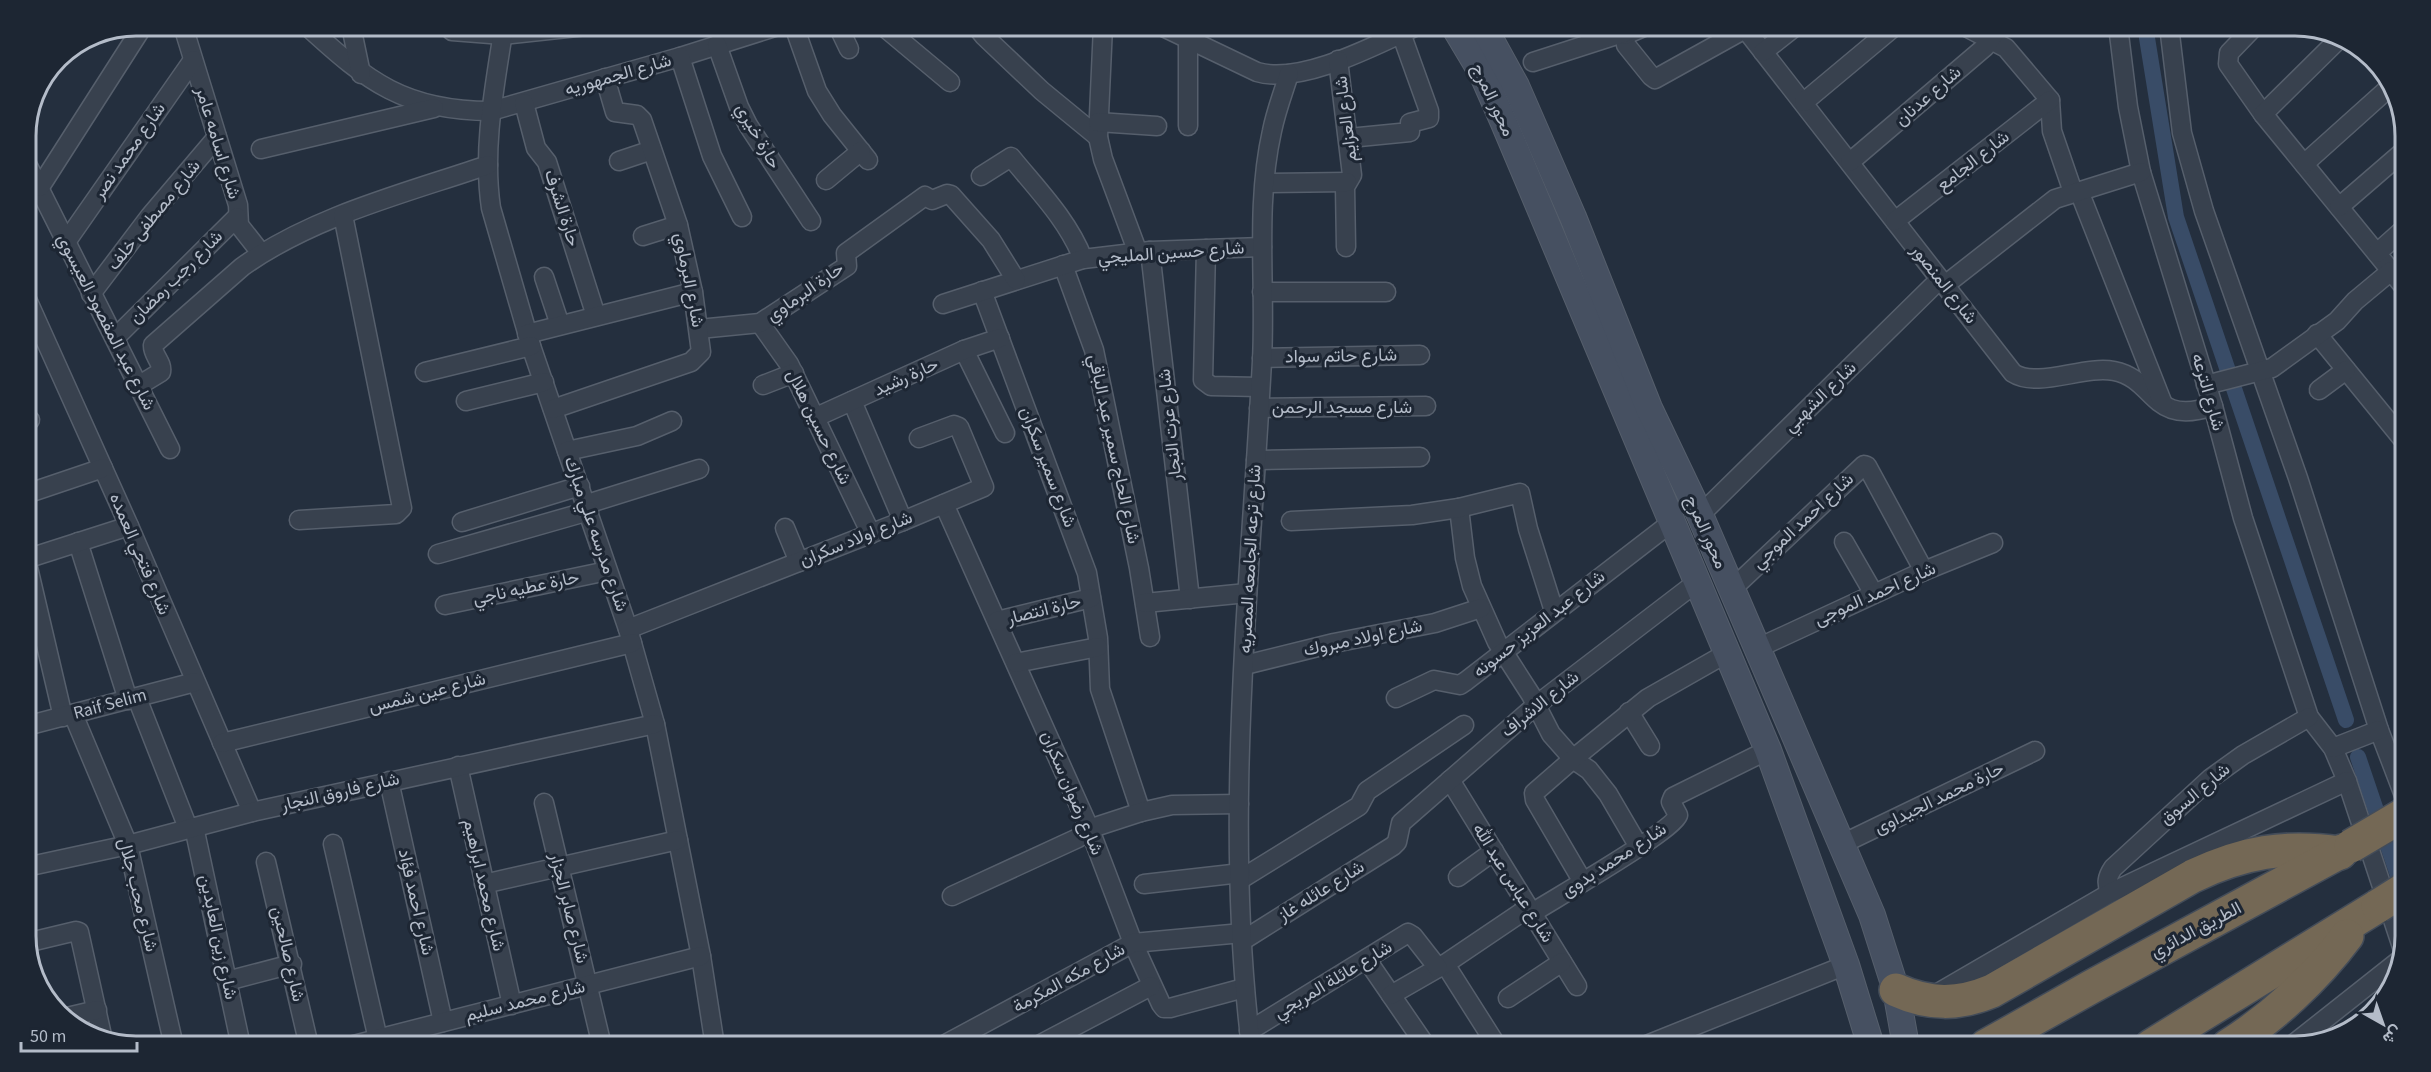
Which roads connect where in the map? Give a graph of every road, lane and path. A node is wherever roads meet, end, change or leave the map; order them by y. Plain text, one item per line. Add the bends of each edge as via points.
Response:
1 (136, 36) edge
2 (186, 36) edge
3 (319, 36) edge
4 (353, 36) edge
5 (503, 36) edge
6 (746, 36) edge
7 (797, 36) edge
8 (843, 36) edge
9 (895, 36) edge
10 (984, 36) edge
11 (1102, 36) edge
12 (1184, 36) edge
13 (1393, 36) edge
14 (1411, 36) edge
15 (1460, 36) edge
16 (1490, 36) edge
17 (1610, 36) edge
18 (1626, 36) edge
19 (1729, 36) edge
20 (1751, 36) edge
21 (1783, 36) edge
22 (1883, 36) edge
23 (1993, 36) edge
24 (1998, 36) edge
25 (2119, 36) edge
26 (2170, 36) edge
27 (2245, 36) edge
28 (1188, 38) junction
29 (2334, 44) edge
30 (717, 45) junction
31 (849, 49) dead end
32 (1763, 52) junction
33 (680, 57) junction
34 (193, 60) junction
35 (1338, 60) junction
36 (1533, 62) dead end
37 (362, 74) junction
38 (1289, 74) junction
39 (605, 78) junction
40 (950, 82) dead end
41 (2385, 92) edge
42 (2050, 100) junction
43 (1804, 102) junction
44 (524, 103) junction
45 (436, 107) junction
46 (491, 111) junction
47 (2263, 114) junction
48 (1157, 126) dead end
49 (1188, 126) dead end
50 (1098, 130) junction
51 (217, 137) junction
52 (1349, 138) junction
53 (261, 149) dead end
54 (652, 150) junction
55 (2395, 153) edge
56 (620, 162) dead end
57 (1850, 162) junction
58 (2304, 164) junction
59 (488, 165) junction
60 (2141, 172) junction
61 (981, 176) dead end
62 (36, 180) edge
63 (826, 180) dead end
64 (1347, 182) junction
65 (1265, 183) junction
66 (40, 187) junction
67 (2076, 191) junction
68 (2339, 207) junction
69 (342, 216) junction
70 (237, 217) junction
71 (742, 217) dead end
72 (811, 221) dead end
73 (1895, 221) junction
74 (678, 225) junction
75 (643, 236) dead end
76 (2395, 237) edge
77 (66, 242) junction
78 (1262, 247) junction
79 (1346, 247) dead end
80 (1206, 249) junction
81 (1144, 252) junction
82 (2377, 253) junction
83 (261, 254) junction
84 (1083, 259) junction
85 (1063, 265) junction
86 (2391, 271) junction
87 (2395, 276) edge
88 (543, 277) dead end
89 (1016, 280) junction
90 (1942, 282) junction
91 (982, 291) junction
92 (693, 292) junction
93 (1262, 292) junction
94 (1386, 292) dead end
95 (91, 294) junction
96 (943, 304) dead end
97 (596, 316) junction
98 (36, 319) edge
99 (760, 323) junction
100 (560, 326) junction
101 (699, 329) junction
102 (2317, 334) junction
103 (116, 338) junction
104 (1000, 338) junction
105 (529, 340) junction
106 (964, 350) junction
107 (1420, 355) dead end
108 (1262, 358) junction
109 (2346, 370) junction
110 (425, 372) dead end
111 (2262, 372) junction
112 (794, 373) junction
113 (2222, 381) junction
114 (544, 382) junction
115 (763, 385) dead end
116 (138, 386) junction
117 (1260, 387) junction
118 (2319, 390) dead end
119 (466, 401) dead end
120 (852, 401) junction
121 (1426, 406) dead end
122 (2163, 406) junction
123 (2213, 406) junction
124 (1259, 408) junction
125 (553, 409) junction
126 (814, 418) junction
127 (672, 421) dead end
128 (2395, 430) edge
129 (1005, 433) dead end
130 (919, 438) dead end
131 (170, 449) dead end
132 (567, 451) junction
133 (1420, 457) dead end
134 (1256, 460) junction
135 (104, 468) junction
136 (699, 469) dead end
137 (580, 486) junction
138 (36, 491) edge
139 (944, 504) junction
140 (588, 508) junction
141 (1459, 508) junction
142 (1700, 515) junction
143 (299, 520) dead end
144 (903, 521) junction
145 (1291, 521) dead end
146 (462, 522) dead end
147 (1672, 522) junction
148 (129, 526) junction
149 (785, 528) dead end
150 (871, 534) junction
151 (78, 542) junction
152 (1844, 542) dead end
153 (1993, 543) dead end
154 (438, 554) dead end
155 (36, 556) edge
156 (799, 562) junction
157 (607, 570) junction
158 (1924, 571) junction
159 (1697, 582) junction
160 (1731, 589) junction
161 (1247, 593) junction
162 (1874, 594) junction
163 (36, 596) edge
164 (1091, 598) junction
165 (1190, 599) junction
166 (1145, 603) junction
167 (445, 605) dead end
168 (1481, 608) junction
169 (1554, 612) junction
170 (997, 621) junction
171 (630, 636) junction
172 (1150, 637) dead end
173 (1098, 647) junction
174 (1758, 648) junction
175 (1503, 652) junction
176 (1727, 653) junction
177 (1016, 663) junction
178 (1245, 665) junction
179 (195, 682) junction
180 (1396, 698) dead end
181 (132, 699) junction
182 (1535, 706) junction
183 (1629, 712) junction
184 (68, 715) junction
185 (2309, 717) junction
186 (36, 723) edge
187 (655, 724) junction
188 (1464, 725) dead end
189 (2379, 730) junction
190 (222, 743) junction
191 (1650, 746) dead end
192 (2332, 748) junction
193 (1768, 750) junction
194 (2035, 751) dead end
195 (2395, 751) edge
196 (1573, 759) junction
197 (458, 766) junction
198 (1811, 771) junction
199 (1450, 780) junction
200 (389, 781) junction
201 (2347, 781) junction
202 (1780, 783) junction
203 (544, 803) dead end
204 (1239, 804) junction
205 (252, 812) junction
206 (1141, 812) junction
207 (2395, 820) edge
208 (191, 828) junction
209 (1090, 830) junction
210 (1398, 838) joint
211 (678, 840) junction
212 (333, 844) dead end
213 (1842, 844) junction
214 (128, 845) junction
215 (1639, 847) junction
216 (2346, 849) junction
217 (1494, 851) junction
218 (267, 862) dead end
219 (36, 865) edge
220 (559, 868) junction
221 (1241, 876) junction
222 (1458, 877) dead end
223 (1582, 882) junction
224 (484, 884) junction
225 (1144, 884) dead end
226 (2110, 893) junction
227 (2395, 895) edge
228 (952, 896) dead end
229 (2372, 909) junction
230 (1530, 910) junction
231 (2395, 926) edge
232 (1242, 937) junction
233 (36, 941) edge
234 (1133, 943) junction
235 (701, 956) junction
236 (1367, 960) junction
237 (1562, 963) junction
238 (291, 964) junction
239 (1846, 965) junction
240 (1441, 966) junction
241 (2389, 969) edge
242 (227, 981) junction
243 (588, 985) junction
244 (1151, 986) junction
245 (1577, 986) dead end
246 (1244, 987) junction
247 (1391, 995) junction
248 (1911, 995) junction
249 (1508, 998) dead end
250 (512, 1005) junction
251 (97, 1010) junction
252 (75, 1015) edge
253 (443, 1022) junction
254 (101, 1029) edge
255 (2306, 1035) edge
256 (171, 1036) edge
257 (239, 1036) edge
258 (307, 1036) edge
259 (377, 1036) edge
260 (389, 1036) edge
261 (600, 1036) edge
262 (713, 1036) edge
263 (962, 1036) edge
264 (1058, 1036) edge
265 (1250, 1036) edge
266 (1254, 1036) edge
267 (1419, 1036) edge
268 (1489, 1036) edge
269 (1671, 1036) edge
270 (1867, 1036) edge
271 (1907, 1036) edge
272 (2005, 1036) edge
273 (2169, 1036) edge
274 (2244, 1036) edge

1 - 66 street
2 - 34 street, شارع اسامه عامر
3 - 37 street
4 - 37 street
5 - 46 street, شارع مدرسه علي مبارك
6 - 30 street, شارع الجمهوريه
7 - 63 street via 816,91 864,155
8 - 31 street
9 - 40 street
10 - 50 street via 1042,91
11 - 50 street, شارع عزت النجار
12 - 28 street
13 - 35 street
14 - 52 street via 1429,118 1410,123 1410,132
15 - 147 main road, محور المرج via 1504,123
16 - 142 main road, محور المرج via 1512,76 1649,408
17 - 36 street
18 - 19 street via 1628,47 1651,76 1658,78
20 - 32 street, شارع المنصور
21 - 32 street
22 - 43 street
23 - 57 street, شارع عدنان
24 - 42 street
25 - 60 street, شارع الترعه
26 - 111 street via 2182,133 2204,211
27 - 47 street via 2229,53 2227,61
28 - 38 street via 1257,72 1272,76
28 - 49 street
29 - 47 street
30 - 33 street, شارع الجمهوريه
30 - 72 street, حارة خيري via 748,125
32 - 43 street, شارع المنصور
33 - 39 street, شارع الجمهوريه
33 - 71 street via 712,156
34 - 51 street, شارع اسامه عامر
34 - 77 street, شارع محمد نصر
35 - 38 street
35 - 52 street, شارع العزايم
37 - 45 street via 393,92
38 - 65 street, شارع ترعه الجامعه المصريه via 1271,132
39 - 44 street, شارع الجمهوريه
39 - 54 street, شارع البرماوي via 614,111 641,118
41 - 58 street
42 - 67 street via 2052,131
42 - 73 street, شارع الجامع
43 - 57 street, شارع المنصور
44 - 46 street, شارع الجمهوريه
44 - 97 street, حارة الشرف via 536,148 547,162
45 - 46 street, شارع الجمهوريه
45 - 53 street
46 - 59 street, شارع مدرسه علي مبارك
47 - 58 street
48 - 50 street
50 - 81 street, شارع عزت النجار via 1103,159
51 - 70 street, شارع اسامه عامر via 239,209
51 - 95 street, شارع مصطفى خلف
52 - 64 street, شارع العزايم via 1352,175
54 - 56 street
54 - 74 street, شارع البرماوي
55 - 68 street
57 - 73 street, شارع المنصور
58 - 68 street
59 - 69 street
59 - 105 street, شارع مدرسه علي مبارك via 491,208
60 - 67 street, شارع الشهبي
60 - 113 street, شارع الترعه
61 - 84 street via 1011,157 1062,220
62 - 66 street, شارع عبد المقصود العيسوي
64 - 65 street
64 - 79 street, شارع العزايم
65 - 78 street, شارع ترعه الجامعه المصريه
66 - 77 street, شارع عبد المقصود العيسوي
67 - 90 street, شارع الشهبي via 2048,205
67 - 122 street
68 - 82 street
69 - 83 street via 285,239
69 - 143 street via 402,508 396,514
70 - 83 street, شارع اسامه عامر via 238,225
70 - 103 street, شارع رجب رمضان
73 - 90 street, شارع المنصور
74 - 75 street
74 - 92 street, شارع البرماوي
76 - 82 street
77 - 95 street, شارع عبد المقصود العيسوي
78 - 80 street, شارع حسين المليجي
78 - 93 street, شارع ترعه الجامعه المصريه
80 - 81 street, شارع حسين المليجي
80 - 117 street via 1203,380 1211,386
81 - 84 street, شارع حسين المليجي
81 - 165 street, شارع عزت النجار
82 - 86 street
83 - 116 street via 153,345 161,372
84 - 85 street, شارع حسين المليجي
85 - 89 street, شارع حسين المليجي
85 - 166 street, شارع الحاج سمير عبد الباقي via 1094,350
86 - 87 street
86 - 102 street via 2337,321
88 - 100 street
89 - 91 street, شارع حسين المليجي
89 - 99 street, حارة البرماوي via 991,240 951,195 934,200 925,196 846,253 847,266
90 - 122 street, شارع المنصور via 2008,368 2020,377 2118,372 2135,380
90 - 142 street, شارع الشهبي
91 - 96 street, شارع حسين المليجي
91 - 104 street, شارع سمير سكران
92 - 97 street
92 - 101 street, شارع البرماوي
93 - 94 street
93 - 108 street, شارع ترعه الجامعه المصريه
95 - 103 street, شارع عبد المقصود العيسوي
97 - 100 street
98 - 135 street, شارع فتحي العمده
99 - 101 street, حارة البرماوي
99 - 112 street, شارع حسين هلال
100 - 105 street
101 - 125 street, شارع البرماوي via 701,352 691,362
102 - 109 street
102 - 111 street
103 - 116 street, شارع عبد المقصود العيسوي
104 - 106 street, حارة رشيد
104 - 164 street, شارع سمير سكران via 1070,523
105 - 110 street
105 - 114 street, شارع مدرسه علي مبارك
106 - 120 street, حارة رشيد
106 - 129 street
107 - 108 street, شارع حاتم سواد
108 - 117 street, شارع ترعه الجامعه المصريه
109 - 118 street
109 - 128 street
111 - 113 street
111 - 189 street
112 - 115 street
112 - 126 street, شارع حسين هلال
113 - 123 street, شارع الترعه
114 - 119 street
114 - 125 street, شارع مدرسه علي مبارك
116 - 131 street, شارع عبد المقصود العيسوي
117 - 124 street, شارع ترعه الجامعه المصريه
120 - 126 street, حارة رشيد
120 - 144 street
121 - 124 street, شارع مسجد الرحمن
122 - 123 street via 2188,412
123 - 185 street, شارع الترعه via 2244,518
124 - 134 street, شارع ترعه الجامعه المصريه
125 - 132 street, شارع مدرسه علي مبارك
126 - 150 street, شارع حسين هلال
127 - 132 street via 637,436
130 - 139 street, شارع اولاد سكران via 954,425 959,427 984,483 982,488
132 - 137 street, شارع مدرسه علي مبارك
133 - 134 street
134 - 161 street, شارع ترعه الجامعه المصريه
135 - 138 street
135 - 148 street, شارع فتحي العمده
136 - 140 street
137 - 140 street, شارع مدرسه علي مبارك
137 - 146 street
139 - 144 street, شارع اولاد سكران
139 - 170 street, شارع رضوان سكران
140 - 154 street
140 - 157 street, شارع مدرسه علي مبارك
141 - 145 street via 1412,515
141 - 168 street via 1465,558
141 - 169 street via 1520,493
142 - 160 main road, محور المرج
144 - 150 street, شارع اولاد سكران
147 - 159 main road, محور المرج
147 - 169 street, شارع عبد العزيز حسونه
148 - 151 street
148 - 179 street, شارع فتحي العمده
149 - 156 street
150 - 156 street, شارع اولاد سكران
151 - 155 street
151 - 181 street, شارع زين العابدين
152 - 162 street
153 - 158 street, شارع احمد الموجى
156 - 171 street, شارع اولاد سكران
157 - 167 street, حارة عطيه ناجي
157 - 171 street, شارع مدرسه علي مبارك
158 - 160 street, شارع احمد الموجي via 1864,465
158 - 162 street, شارع احمد الموجى
159 - 176 main road, محور المرج
159 - 182 street, شارع الاشراف
160 - 174 main road, محور المرج
161 - 165 street
161 - 178 street, شارع ترعه الجامعه المصريه
162 - 174 street, شارع احمد الموجى
163 - 184 street, شارع محب جلال
164 - 170 street, حارة انتصار
164 - 173 street, شارع سمير سكران
165 - 166 street
166 - 172 street, شارع الحاج سمير عبد الباقي
168 - 175 street
168 - 178 street, شارع اولاد مبروك via 1435,623
169 - 175 street, شارع عبد العزيز حسونه
170 - 177 street, شارع رضوان سكران
171 - 187 street, شارع مدرسه علي مبارك
171 - 190 street, شارع عين شمس
173 - 177 street
173 - 206 street, شارع سمير سكران via 1100,689
174 - 198 main road, محور المرج
175 - 180 street, شارع عبد العزيز حسونه via 1460,685 1434,680
175 - 182 street
176 - 183 street
176 - 193 main road, محور المرج
177 - 209 street, شارع رضوان سكران
178 - 204 street, شارع ترعه الجامعه المصريه
179 - 181 street, Raif Selim
179 - 190 street, شارع فتحي العمده
181 - 184 street, Raif Selim
181 - 208 street, شارع زين العابدين
182 - 196 street via 1551,734
182 - 199 street, شارع الاشراف
183 - 191 street
183 - 196 street
184 - 186 street, Raif Selim
184 - 214 street, شارع محب جلال
185 - 192 street, شارع الترعه
185 - 226 street, شارع السوق via 2243,755 2182,804 2113,868 2108,876
187 - 197 street, شارع فاروق النجار
187 - 211 street, شارع مدرسه علي مبارك
188 - 221 street via 1367,791 1359,806
189 - 192 street
189 - 195 street
190 - 205 street, شارع فتحي العمده
192 - 201 street, شارع الترعه
193 - 202 main road, محور المرج
193 - 215 street, شارع محمد بدوى via 1673,797 1677,818
194 - 213 street, حارة محمد الجيداوى
196 - 215 street via 1589,770 1608,794
196 - 223 street via 1534,796
197 - 200 street, شارع فاروق النجار
197 - 224 street, شارع محمد ابراهيم
198 - 202 main road
198 - 213 main road, محور المرج
199 - 210 street, شارع الاشراف via 1401,823
199 - 217 street, شارع عباس عبد الله
200 - 205 street, شارع فاروق النجار
200 - 253 street, شارع احمد فؤاد
201 - 226 street
201 - 231 street, شارع الترعه
202 - 239 main road, محور المرج
203 - 220 street, شارع صابر الجزار
204 - 206 street via 1172,805
204 - 221 street, شارع ترعه الجامعه المصريه
205 - 208 street, شارع فاروق النجار
206 - 209 street
207 - 216 highway, الطريق الدائري, bridge
208 - 214 street, شارع فاروق النجار
208 - 242 street, شارع زين العابدين
209 - 228 street
209 - 234 street, شارع رضوان سكران
210 - 232 street, شارع عائله غاز via 1393,846
211 - 220 street
211 - 235 street, شارع مدرسه علي مبارك
212 - 259 street
213 - 248 main road, محور المرج via 1879,933
214 - 219 street, شارع فاروق النجار
214 - 256 street, شارع محب جلال
215 - 223 street, شارع محمد بدوى
216 - 248 highway via 2284,850 2222,862 1992,991 1959,1002
216 - 272 highway, الطريق الدائري
217 - 222 street
217 - 230 street, شارع عباس عبد الله
218 - 238 street, شارع صالحين
220 - 224 street
220 - 243 street, شارع صابر الجزار
221 - 225 street
221 - 232 street, شارع ترعه الجامعه المصريه
223 - 230 street, شارع محمد بدوى
224 - 250 street, شارع محمد ابراهيم
226 - 248 street
227 - 229 highway, bridge
229 - 273 highway
229 - 274 highway via 2286,1002
230 - 237 street, شارع عباس عبد الله
230 - 240 street, شارع محمد بدوى
232 - 234 street
232 - 246 street, شارع ترعه الجامعه المصريه
233 - 251 street via 79,932
234 - 244 street, شارع رضوان سكران
234 - 263 street, شارع مكه المكرمة
235 - 243 street, شارع محمد سليم
235 - 262 street, شارع مدرسه علي مبارك
236 - 240 street, شارع عائلة المريجي via 1408,933
236 - 247 street
236 - 266 street, شارع عائلة المريجي
237 - 245 street, شارع عباس عبد الله
237 - 249 street
238 - 242 street
238 - 258 street, شارع صالحين
239 - 269 street
239 - 270 main road, محور المرج
240 - 247 street, شارع محمد بدوى
240 - 268 street
241 - 255 street
242 - 257 street, شارع زين العابدين
243 - 250 street, شارع محمد سليم
243 - 261 street, شارع صابر الجزار
244 - 246 street, شارع رضوان سكران via 1164,1008
244 - 264 street
246 - 265 street, شارع ترعه الجامعه المصريه
247 - 267 street
248 - 271 main road, محور المرج
250 - 253 street, شارع محمد سليم
251 - 252 street
251 - 254 street
253 - 260 street, شارع محمد سليم

